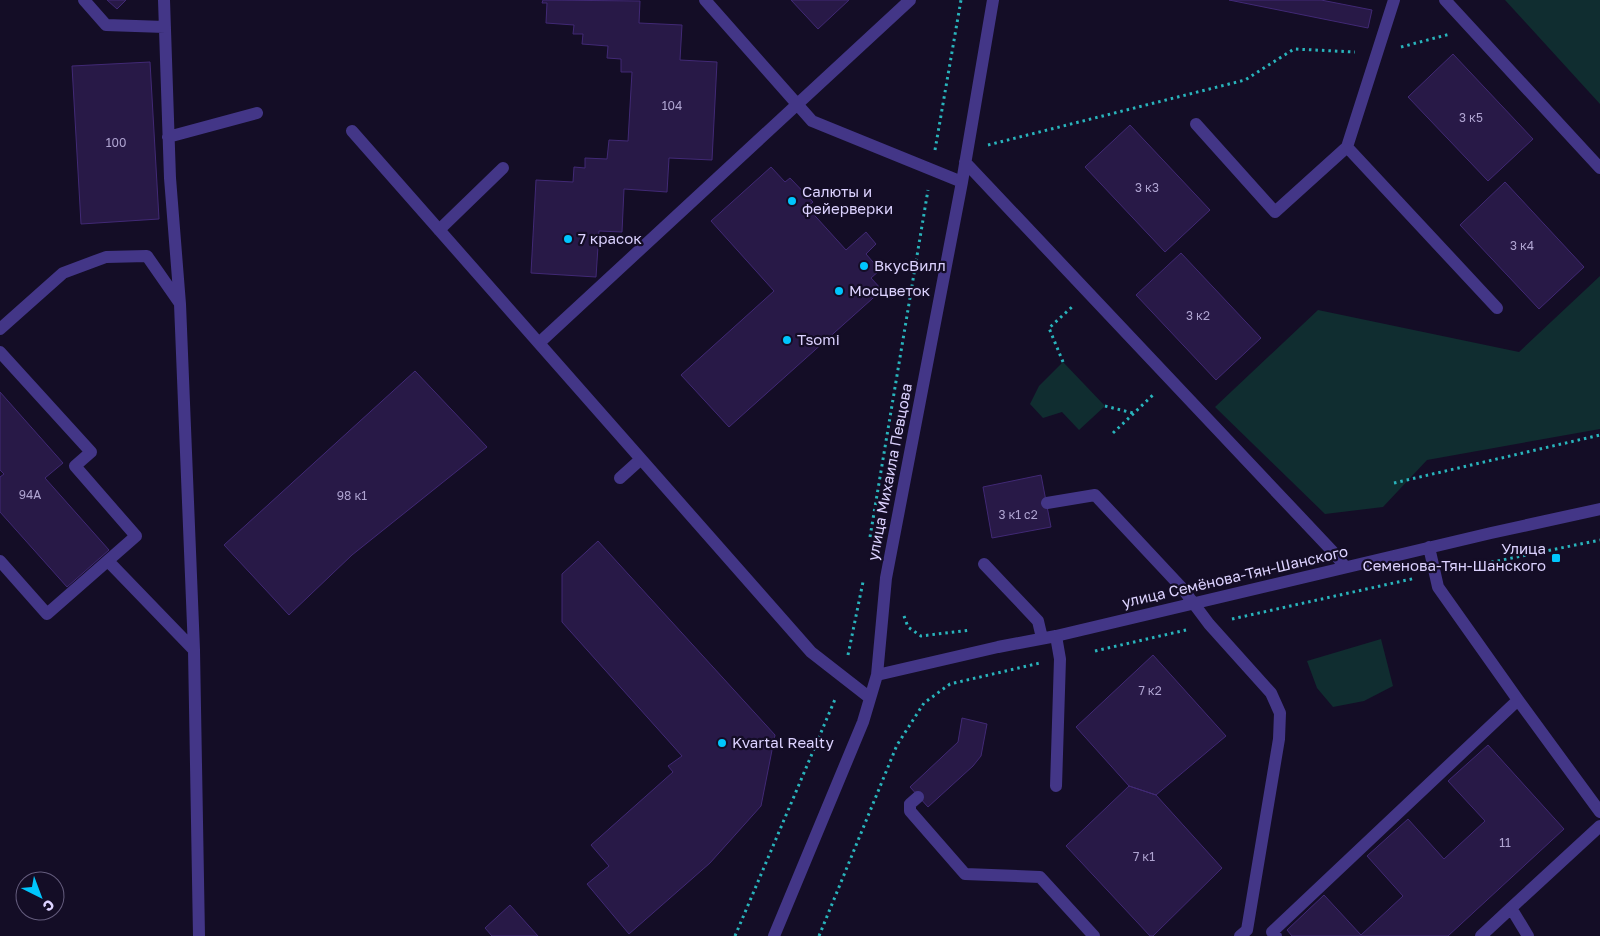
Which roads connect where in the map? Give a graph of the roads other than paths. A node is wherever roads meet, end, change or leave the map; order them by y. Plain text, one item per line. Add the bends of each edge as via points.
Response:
1 (84, 0) edge
2 (164, 0) edge
3 (705, 0) edge
4 (910, 0) edge
5 (993, 0) edge
6 (1394, 0) edge
7 (1445, 0) edge
8 (165, 27) junction
9 (797, 106) junction
10 (257, 113) dead end
11 (1196, 124) dead end
12 (352, 130) dead end
13 (168, 137) junction
14 (1347, 147) junction
15 (965, 162) junction
16 (503, 168) dead end
17 (1600, 168) edge
18 (962, 182) junction
19 (439, 230) junction
20 (180, 304) junction
21 (1496, 308) dead end
22 (0, 329) edge
23 (539, 343) junction
24 (0, 352) edge
25 (642, 459) junction
26 (620, 478) dead end
27 (1047, 503) dead end
28 (1600, 509) edge
29 (1429, 548) junction
30 (0, 560) edge
31 (108, 561) junction
32 (984, 564) dead end
33 (1345, 567) junction
34 (1194, 603) junction
35 (1056, 636) junction
36 (1042, 638) junction
37 (194, 650) junction
38 (877, 676) junction
39 (870, 698) junction
40 (1518, 700) junction
41 (1056, 786) dead end
42 (918, 796) dead end
43 (1600, 812) edge
44 (1600, 826) edge
45 (1511, 908) junction
46 (199, 936) edge
47 (774, 936) edge
48 (1094, 936) edge
49 (1240, 936) edge
50 (1276, 936) edge
51 (1481, 936) edge
52 (1528, 936) edge

1 - 8 street via 106,25
2 - 8 street
3 - 9 street
4 - 9 street
5 - 15 street, улица Михаила Певцова
6 - 14 street
7 - 17 street
8 - 13 street
9 - 18 street via 812,121
9 - 23 street
10 - 13 street
11 - 14 street via 1275,212
12 - 19 street
13 - 20 street
14 - 21 street
15 - 18 street, улица Михаила Певцова
15 - 33 street
16 - 19 street
18 - 38 street, улица Михаила Певцова via 886,578
19 - 23 street
20 - 22 street via 147,256 106,257 62,273
20 - 37 street
23 - 25 street
24 - 31 street via 91,452 75,466 136,536
25 - 26 street
25 - 39 street via 811,652
27 - 34 street via 1095,495
28 - 29 street, улица Семёнова-Тян-Шанского
29 - 33 street, улица Семёнова-Тян-Шанского
29 - 40 street via 1438,588
30 - 31 street via 47,614
31 - 37 street
32 - 36 street via 1038,621
33 - 34 street, улица Семёнова-Тян-Шанского
34 - 35 street, улица Семёнова-Тян-Шанского
34 - 49 street via 1271,693 1280,713 1279,739 1247,930
35 - 36 street, улица Семёнова-Тян-Шанского
35 - 41 street via 1060,658
36 - 38 street, улица Семёнова-Тян-Шанского
37 - 46 street
38 - 39 street, улица Михаила Певцова
39 - 47 street, улица Михаила Певцова
40 - 43 street
40 - 50 street via 1272,932
42 - 48 street via 910,804 910,811 965,874 1040,877
44 - 45 street
45 - 51 street
45 - 52 street

